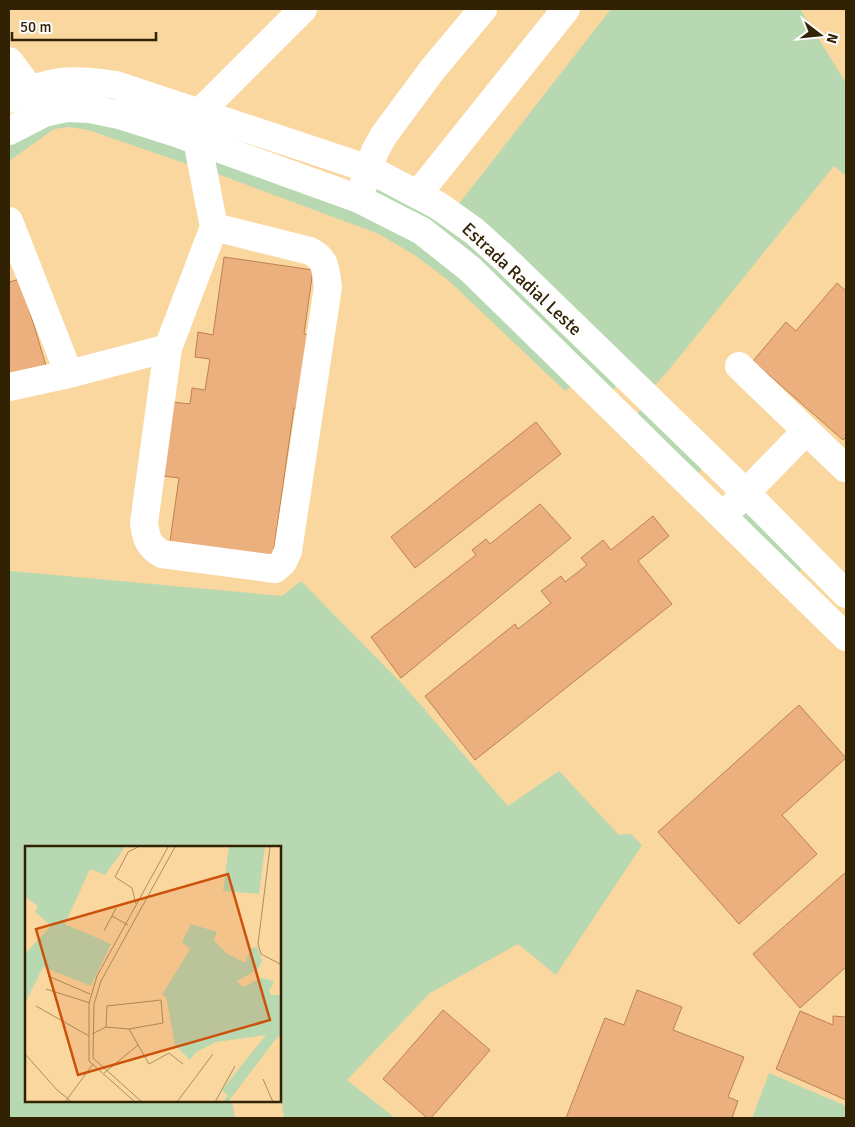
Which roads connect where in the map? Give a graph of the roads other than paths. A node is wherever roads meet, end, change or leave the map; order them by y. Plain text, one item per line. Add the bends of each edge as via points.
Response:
1 (303, 9) edge
2 (483, 9) edge
3 (566, 9) edge
4 (9, 62) edge
5 (19, 94) edge
6 (198, 112) junction
7 (44, 113) junction
8 (9, 131) edge
9 (188, 137) junction
10 (369, 169) junction
11 (418, 194) junction
12 (359, 199) junction
13 (9, 221) edge
14 (214, 226) junction
15 (168, 348) junction
16 (739, 366) dead end
17 (69, 374) junction
18 (9, 387) edge
19 (637, 388) junction
20 (614, 411) junction
21 (806, 431) junction
22 (845, 468) dead end
23 (746, 493) junction
24 (722, 516) junction
25 (841, 585) edge
26 (809, 600) junction
27 (846, 637) edge

1 - 6 street
2 - 10 street via 384,135
3 - 11 street
4 - 5 street
5 - 6 street, Estrada Radial Leste via 58,81 88,81 116,86
5 - 7 street
6 - 9 street
6 - 10 street, Estrada Radial Leste
7 - 8 street, Estrada Radial Leste
7 - 9 street, Estrada Radial Leste via 66,108 90,109
9 - 12 street, Estrada Radial Leste
9 - 14 street
10 - 11 street, Estrada Radial Leste
10 - 12 street
11 - 19 street, Estrada Radial Leste via 474,231
12 - 20 street, Estrada Radial Leste via 422,231 448,250
13 - 17 street
14 - 15 street
14 - 15 street via 320,256 328,287 288,551 275,569 162,554 153,549 146,539 144,523
15 - 17 street
16 - 21 street
17 - 18 street
19 - 20 street
19 - 23 street, Estrada Radial Leste
20 - 24 street, Estrada Radial Leste
21 - 22 street
21 - 23 street
23 - 24 street
23 - 25 street, Estrada Radial Leste
24 - 26 street, Estrada Radial Leste
25 - 26 street
26 - 27 street, Estrada Radial Leste

